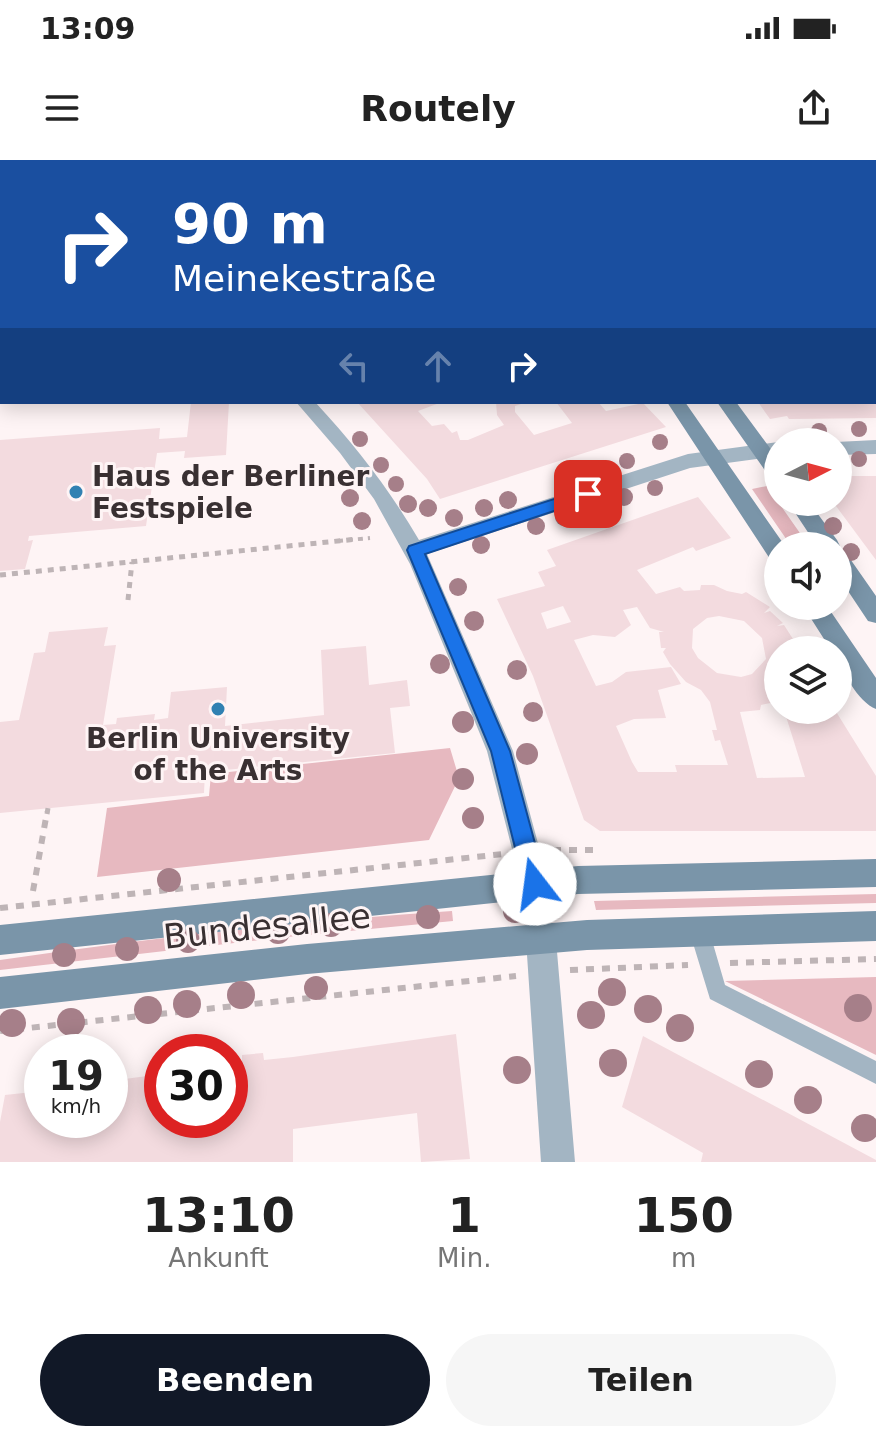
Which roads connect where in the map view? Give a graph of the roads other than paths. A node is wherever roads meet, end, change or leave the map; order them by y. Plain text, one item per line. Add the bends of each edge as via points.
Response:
1 (307, 404) edge
2 (677, 404) edge
3 (728, 404) edge
4 (764, 443) edge
5 (876, 447) edge
6 (852, 448) edge
7 (764, 451) edge
8 (713, 458) junction
9 (764, 533) edge
10 (415, 550) junction
11 (852, 579) edge
12 (876, 614) edge
13 (823, 620) edge
14 (876, 698) edge
15 (876, 873) edge
16 (535, 884) junction
17 (876, 926) edge
18 (699, 930) junction
19 (0, 940) edge
20 (541, 940) junction
21 (0, 993) edge
22 (876, 1073) edge
23 (558, 1162) edge

1 - 10 street via 382,494
2 - 8 main road
3 - 4 main road
5 - 6 street
7 - 8 street
8 - 9 main road
8 - 10 street via 688,461
10 - 16 street via 500,751
11 - 12 main road
13 - 14 main road
15 - 16 main road, Bundesallee
16 - 19 main road, Bundesallee
17 - 18 main road, Bundesallee
18 - 20 main road, Bundesallee
18 - 22 lane via 717,992
20 - 21 main road, Bundesallee
20 - 23 street

